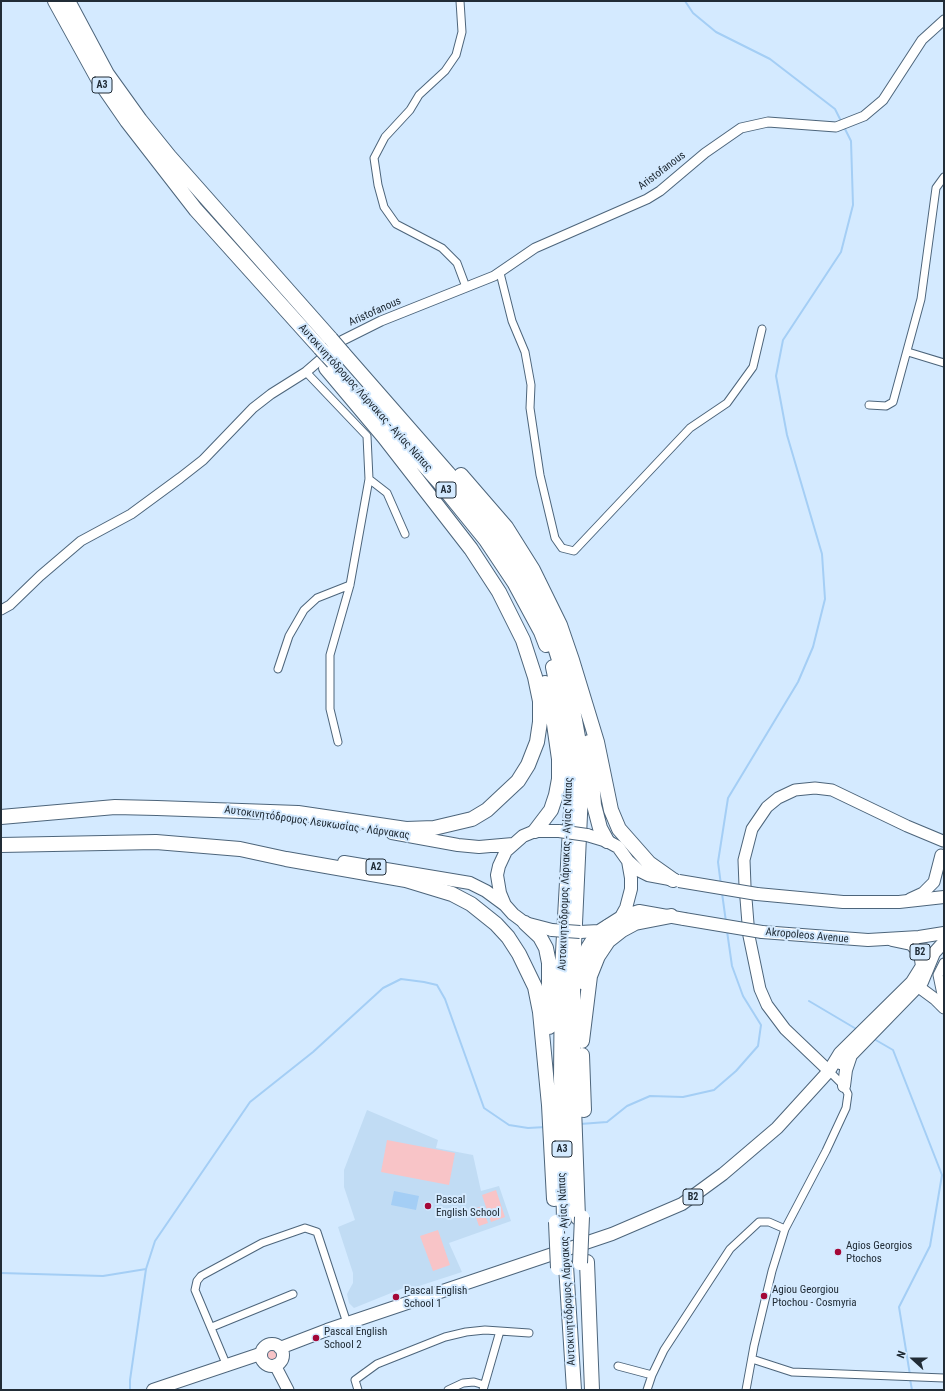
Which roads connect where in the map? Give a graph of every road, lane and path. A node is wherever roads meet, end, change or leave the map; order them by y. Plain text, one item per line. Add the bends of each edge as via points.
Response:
1 (55, 1) edge
2 (68, 1) edge
3 (460, 1) edge
4 (944, 20) edge
5 (944, 177) edge
6 (500, 273) junction
7 (466, 288) junction
8 (762, 329) dead end
9 (330, 352) junction
10 (908, 352) junction
11 (944, 363) edge
12 (306, 372) junction
13 (344, 376) junction
14 (869, 405) dead end
15 (402, 420) junction
16 (369, 478) junction
17 (404, 534) dead end
18 (350, 585) junction
19 (1, 610) edge
20 (278, 669) dead end
21 (584, 698) junction
22 (338, 742) dead end
23 (237, 810) junction
24 (1, 818) edge
25 (536, 832) junction
26 (943, 837) edge
27 (607, 841) junction
28 (514, 844) junction
29 (1, 846) edge
30 (240, 849) junction
31 (941, 856) junction
32 (628, 861) junction
33 (676, 881) junction
34 (944, 892) edge
35 (944, 897) edge
36 (900, 902) junction
37 (505, 905) junction
38 (621, 917) junction
39 (677, 918) junction
40 (525, 923) junction
41 (609, 926) junction
42 (944, 933) edge
43 (889, 940) junction
44 (944, 942) edge
45 (944, 963) edge
46 (915, 984) junction
47 (944, 1004) edge
48 (944, 1008) edge
49 (865, 1034) junction
50 (582, 1041) junction
51 (852, 1054) junction
52 (829, 1071) junction
53 (844, 1086) junction
54 (549, 1105) junction
55 (573, 1219) junction
56 (785, 1229) junction
57 (573, 1265) junction
58 (294, 1294) dead end
59 (347, 1323) junction
60 (212, 1327) junction
61 (500, 1330) junction
62 (529, 1333) dead end
63 (280, 1348) junction
64 (260, 1354) junction
65 (752, 1359) junction
66 (275, 1365) junction
67 (227, 1366) junction
68 (618, 1366) dead end
69 (652, 1375) junction
70 (944, 1378) edge
71 (484, 1387) edge
72 (153, 1390) edge
73 (288, 1390) edge
74 (358, 1390) edge
75 (448, 1390) edge
76 (567, 1390) edge
77 (574, 1390) edge
78 (585, 1390) edge
79 (592, 1390) edge
80 (647, 1390) edge
81 (746, 1390) edge

1 - 9 highway, A3 via 98,79 223,246
2 - 9 highway, Αυτοκινητόδρομος Λάρνακας - Αγίας Νάπας / A3 via 107,74 140,120
3 - 7 street via 462,32 456,55 445,71 419,96 410,110 385,137 374,158 384,207 396,224 442,248 457,263
4 - 6 street, Aristofanous via 915,49 883,100 873,110 854,121 840,126 820,127 768,122 742,128 704,153 647,199 535,248
5 - 10 street via 934,196 921,299
6 - 7 street, Aristofanous
6 - 8 street via 512,321 525,352 540,475 555,538 562,548 574,551 690,428 727,403 753,367
7 - 9 street, Aristofanous via 381,322
9 - 12 street, Aristofanous
9 - 13 highway, Αυτοκινητόδρομος Λάρνακας - Αγίας Νάπας / A3
9 - 15 highway, Αυτοκινητόδρομος Λάρνακας - Αγίας Νάπας / A3
9 - 23 highway via 389,443 471,549 499,592 523,640 535,677 540,701 537,742 518,781 502,798 472,819 456,824 406,829 298,813
10 - 11 street
10 - 14 street via 893,402 886,406
12 - 16 street via 368,436
12 - 19 street, Aristofanous via 253,408 203,460 180,478 131,514 81,541 10,606
13 - 25 highway via 476,545 506,589 528,635 543,675 552,710 559,759 556,796 551,810
13 - 55 highway, Αυτοκινητόδρομος Λάρνακας - Αγίας Νάπας / A3 via 439,482 486,540 514,582 552,661 568,738 572,794 562,977 561,1078
15 - 21 highway via 436,449 506,527 533,570 560,625
15 - 55 highway, Αυτοκινητόδρομος Λάρνακας - Αγίας Νάπας / A3 via 497,533 525,576 549,628 571,698 578,737 581,794 573,967
16 - 17 street via 387,493
16 - 18 street
18 - 20 street via 317,598 304,610 289,636
18 - 22 street via 330,655 330,709
21 - 27 highway via 594,805 600,828
21 - 33 highway via 597,742 611,810 619,829 649,864
23 - 24 highway, Αυτοκινητόδρομος Λευκωσίας - Λάρνακας via 115,807
23 - 28 main road, Αυτοκινητόδρομος Λευκωσίας - Λάρνακας via 458,845 479,847
25 - 27 main road, bridge via 559,831
25 - 28 main road via 523,836
26 - 31 main road
26 - 52 main road via 907,826 838,792 815,788 796,790 778,798 767,807 752,829 744,860 745,886 749,936 760,989 767,1005 785,1029
27 - 32 main road via 618,847
28 - 37 main road via 506,851 499,866 497,883
29 - 30 highway, A2 via 156,842
30 - 37 main road, A2 via 449,878 470,883
30 - 54 highway via 432,887 471,904 490,919 508,937 535,987 540,1012
31 - 34 main road via 939,882
31 - 36 main road via 934,882 928,890
32 - 33 main road via 648,875
32 - 38 main road via 631,889
33 - 36 main road, bridge via 757,894 843,902
35 - 36 main road
37 - 40 main road
38 - 39 main road, B2 via 639,911
38 - 41 main road
39 - 43 main road, Akropoleos Avenue / B2, bridge via 762,932
39 - 50 highway via 636,923 608,941 598,956 590,976
40 - 41 main road, bridge via 552,930 580,932 599,931
40 - 54 highway via 540,937 546,948 549,963
41 - 50 highway via 595,937 584,959
42 - 43 main road, Akropoleos Avenue / B2
43 - 46 main road, B2 via 911,944 920,953 922,966
44 - 46 main road, B2 via 937,948 926,976
45 - 47 street via 938,975
46 - 48 main road
46 - 49 main road, B2
49 - 51 main road, B2
49 - 52 main road, B2 via 840,1054
50 - 55 highway via 585,1141
51 - 52 main road, B2
51 - 53 main road
52 - 53 street
52 - 59 main road, B2 via 805,1099 753,1150 682,1204 612,1234
53 - 56 street via 848,1094 846,1108
54 - 55 highway
55 - 57 highway
55 - 57 highway, Αυτοκινητόδρομος Λάρνακας - Αγίας Νάπας / A3
56 - 65 street via 772,1271
56 - 69 street via 769,1222 759,1222 730,1249 664,1350
57 - 76 highway
57 - 77 highway, Αυτοκινητόδρομος Λάρνακας - Αγίας Νάπας / A3
57 - 78 highway, Αυτοκινητόδρομος Λάρνακας - Αγίας Νάπας / A3
57 - 79 highway
58 - 60 street
59 - 60 street via 317,1232 305,1228 262,1243 201,1276 195,1290
59 - 63 main road, B2
60 - 67 street
61 - 62 street
61 - 71 street
61 - 74 street via 466,1332 445,1337 377,1364 355,1380
63 - 64 main road, B2 via 275,1344 269,1344
63 - 66 main road via 282,1358
64 - 66 main road via 265,1363
64 - 67 main road, B2
65 - 70 street via 792,1372
65 - 81 street
66 - 73 main road
67 - 72 main road, B2
68 - 69 street
69 - 80 street
71 - 75 street via 474,1382 463,1383

